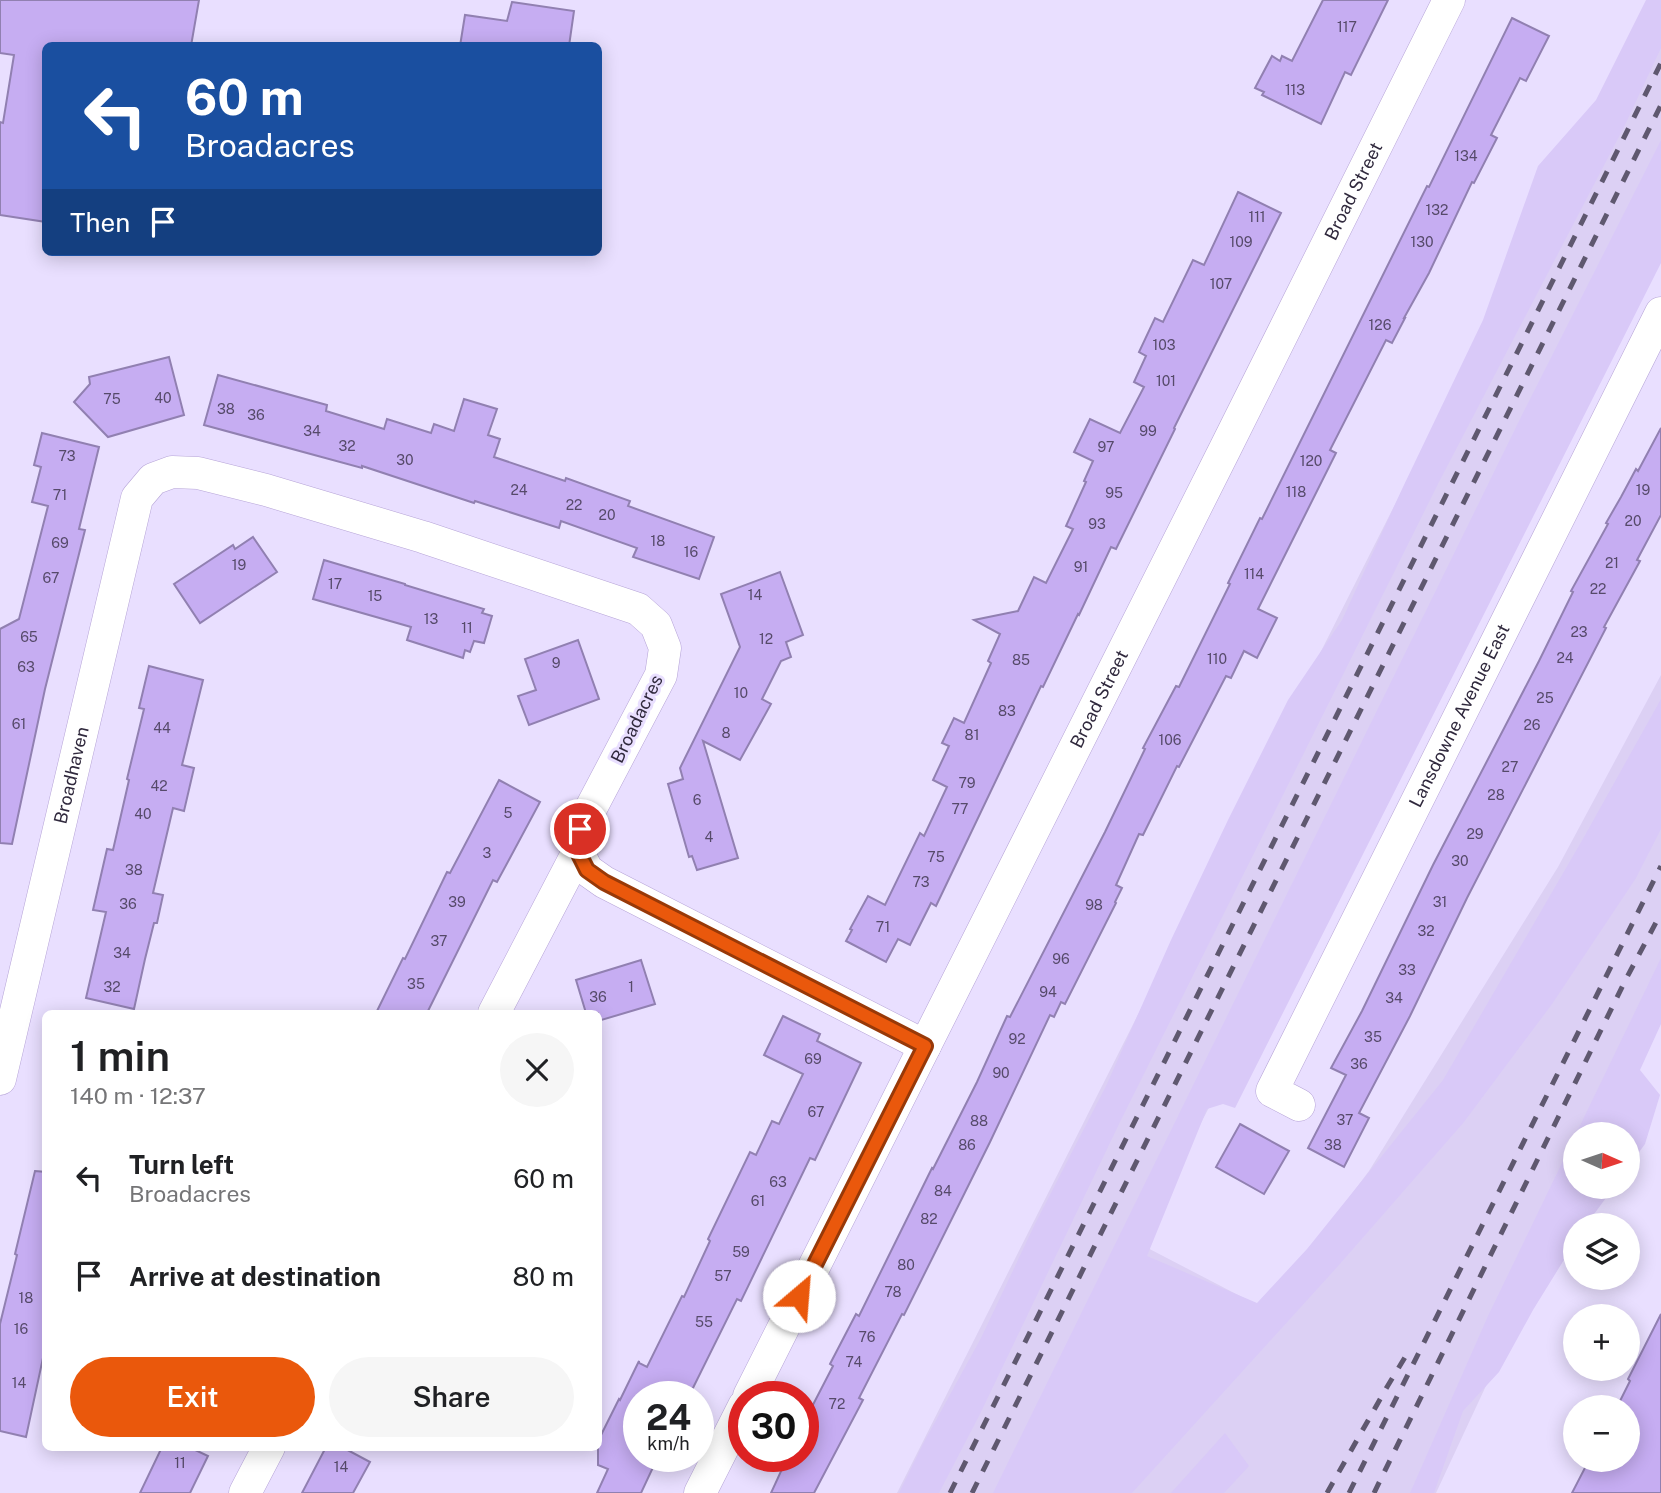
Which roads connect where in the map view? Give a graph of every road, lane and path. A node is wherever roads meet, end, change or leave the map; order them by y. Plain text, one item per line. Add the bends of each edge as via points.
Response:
1 (1449, 0) edge
2 (1661, 313) edge
3 (153, 479) joint
4 (578, 852) junction
5 (496, 1010) edge
6 (925, 1046) junction
7 (0, 1079) edge
8 (1299, 1105) dead end
9 (757, 1381) edge
10 (728, 1438) edge
11 (267, 1451) edge
12 (245, 1493) edge
13 (700, 1493) edge

1 - 6 street, Broad Street
2 - 8 street, Lansdowne Avenue East via 1272,1091
3 - 4 street, Broadacres via 172,472 198,473 266,490 638,609 656,625 665,648 661,675 580,829
3 - 7 street, Broadhaven via 137,498
4 - 5 street, Broadacres
4 - 6 street via 587,870 604,882
6 - 9 street, Broad Street
10 - 13 street
11 - 12 street

